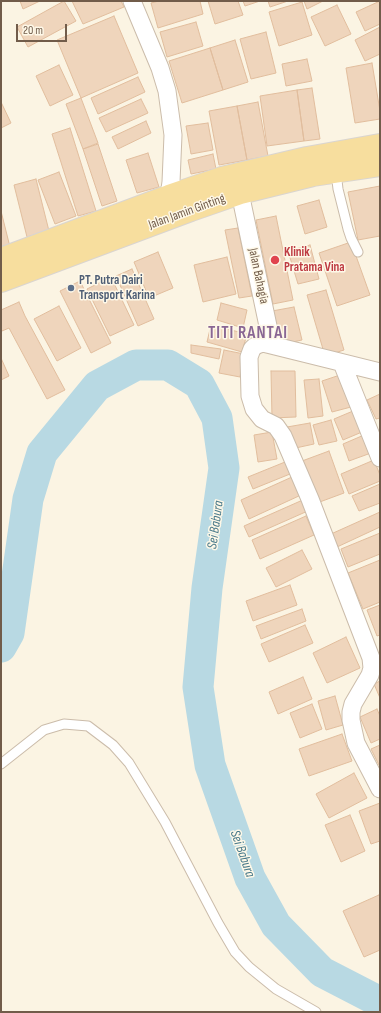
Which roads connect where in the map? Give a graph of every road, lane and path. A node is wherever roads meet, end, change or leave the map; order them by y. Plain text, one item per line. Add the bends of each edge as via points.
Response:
1 (132, 1) edge
2 (380, 145) edge
3 (380, 165) edge
4 (336, 172) junction
5 (240, 193) junction
6 (169, 196) junction
7 (358, 252) dead end
8 (1, 259) edge
9 (1, 281) edge
10 (272, 346) junction
11 (342, 363) junction
12 (380, 372) edge
13 (380, 458) edge
14 (1, 764) edge
15 (380, 789) edge
16 (316, 1012) edge

1 - 6 street via 167,91 172,135
2 - 6 main road, Jalan Jamin Ginting via 307,158 222,178
3 - 4 main road, Jalan Jamin Ginting
4 - 5 main road, Jalan Jamin Ginting
4 - 7 lane via 351,238
5 - 9 main road, Jalan Jamin Ginting
5 - 10 street, Jalan Bahagia
6 - 8 main road, Jalan Jamin Ginting
10 - 11 street
10 - 15 street via 263,343 256,345 250,353 250,396 262,420 276,426 283,436 371,658 370,675 353,704 351,720 356,743
11 - 12 street
11 - 13 street
14 - 16 lane via 44,730 64,724 88,726 113,745 128,763 165,822 235,952 276,989

